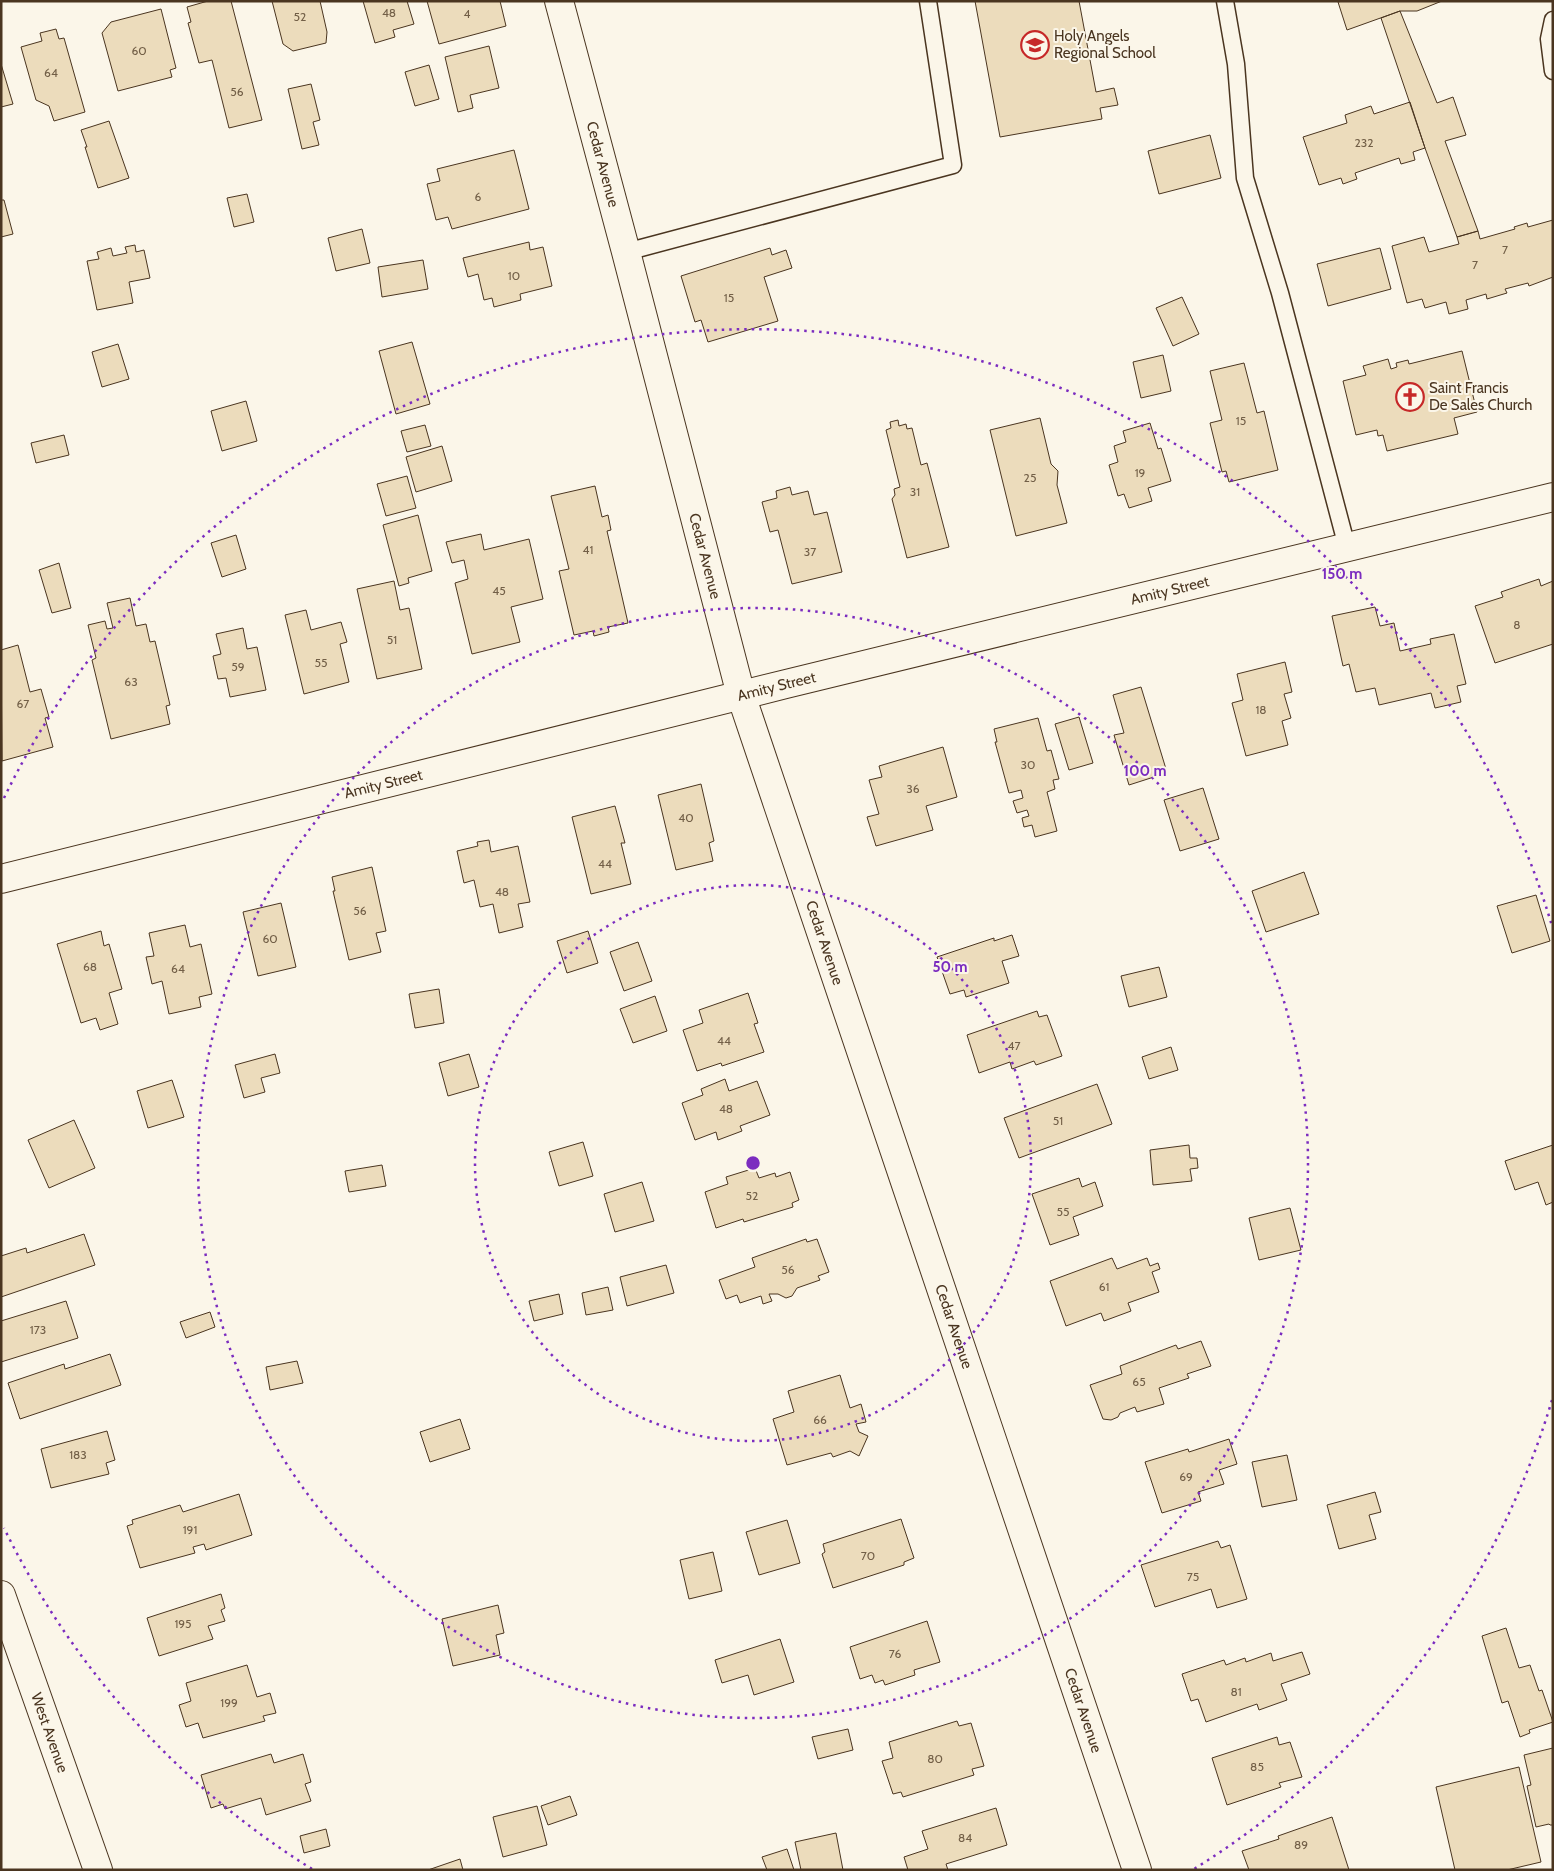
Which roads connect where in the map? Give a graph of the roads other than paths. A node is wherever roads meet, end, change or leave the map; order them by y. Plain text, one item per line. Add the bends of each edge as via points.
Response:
1 (558, 1) edge
2 (928, 1) edge
3 (1224, 1) edge
4 (1553, 20) edge
5 (1553, 71) edge
6 (626, 252) junction
7 (1553, 497) edge
8 (1346, 547) junction
9 (741, 695) junction
10 (1, 879) edge
11 (1, 1595) edge
12 (98, 1870) edge
13 (1137, 1870) edge

1 - 6 street, Cedar Avenue
2 - 6 lane via 953,165
3 - 8 lane via 1236,64 1245,178 1280,293
4 - 5 lane via 1549,39
6 - 9 street, Cedar Avenue
7 - 8 street, Amity Street
8 - 9 street, Amity Street
9 - 10 street, Amity Street
9 - 13 street, Cedar Avenue
11 - 12 street, West Avenue

